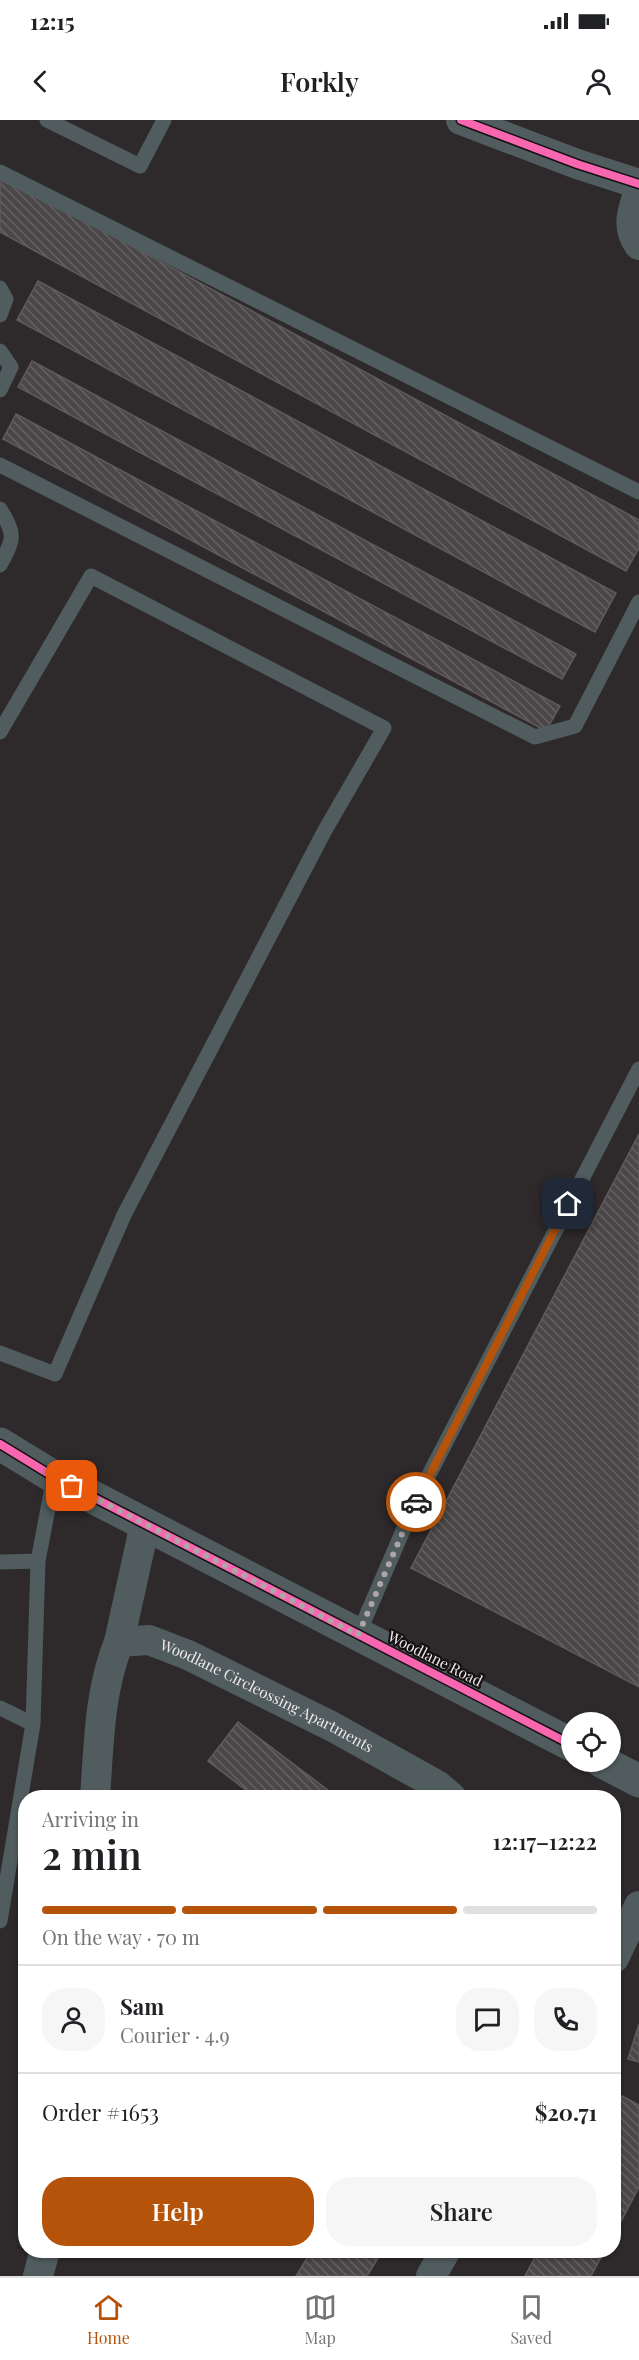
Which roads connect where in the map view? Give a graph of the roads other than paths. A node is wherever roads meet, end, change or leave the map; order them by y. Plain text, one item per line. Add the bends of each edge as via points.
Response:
1 (47, 120) edge
2 (164, 120) edge
3 (461, 120) edge
4 (0, 172) edge
5 (639, 184) edge
6 (639, 191) edge
7 (639, 245) edge
8 (0, 288) edge
9 (0, 315) edge
10 (0, 351) edge
11 (0, 390) edge
12 (0, 465) edge
13 (639, 492) edge
14 (0, 509) edge
15 (0, 565) edge
16 (639, 603) edge
17 (0, 732) edge
18 (639, 1069) edge
19 (0, 1353) edge
20 (0, 1444) edge
21 (0, 1459) edge
22 (54, 1477) junction
23 (145, 1524) junction
24 (38, 1561) junction
25 (0, 1562) edge
26 (358, 1635) junction
27 (119, 1642) junction
28 (0, 1708) edge
29 (33, 1724) junction
30 (561, 1740) edge
31 (621, 1771) edge
32 (639, 1780) edge
33 (19, 1790) edge
34 (95, 1790) edge
35 (443, 1790) edge
36 (18, 1793) edge
37 (5, 1853) edge
38 (639, 1906) edge
39 (0, 1921) edge
40 (622, 1948) edge
41 (43, 2258) edge
42 (441, 2258) edge
43 (38, 2276) edge
44 (431, 2276) edge

1 - 2 lane via 140,166
3 - 5 street
4 - 13 lane
6 - 7 street via 630,217 632,235
8 - 9 lane via 6,299
10 - 11 lane via 11,367
12 - 16 lane via 535,737 575,726
14 - 15 lane via 10,526 11,543
17 - 19 lane via 92,576 384,728 324,832 124,1215 55,1374
18 - 26 lane via 417,1498
20 - 22 street, Woodlane Road
21 - 22 street, Woodlane Road
22 - 23 street, Woodlane Road
22 - 24 lane
23 - 26 street, Woodlane Road
23 - 27 street
24 - 25 lane
24 - 29 lane
26 - 30 street, Woodlane Road
27 - 34 street via 108,1667 100,1714
27 - 35 street, Woodlane Circleossing Apartments via 149,1640 188,1654 333,1727
28 - 29 lane
29 - 33 lane
31 - 32 street
36 - 37 lane
37 - 39 lane
38 - 40 street
41 - 43 street
42 - 44 street

